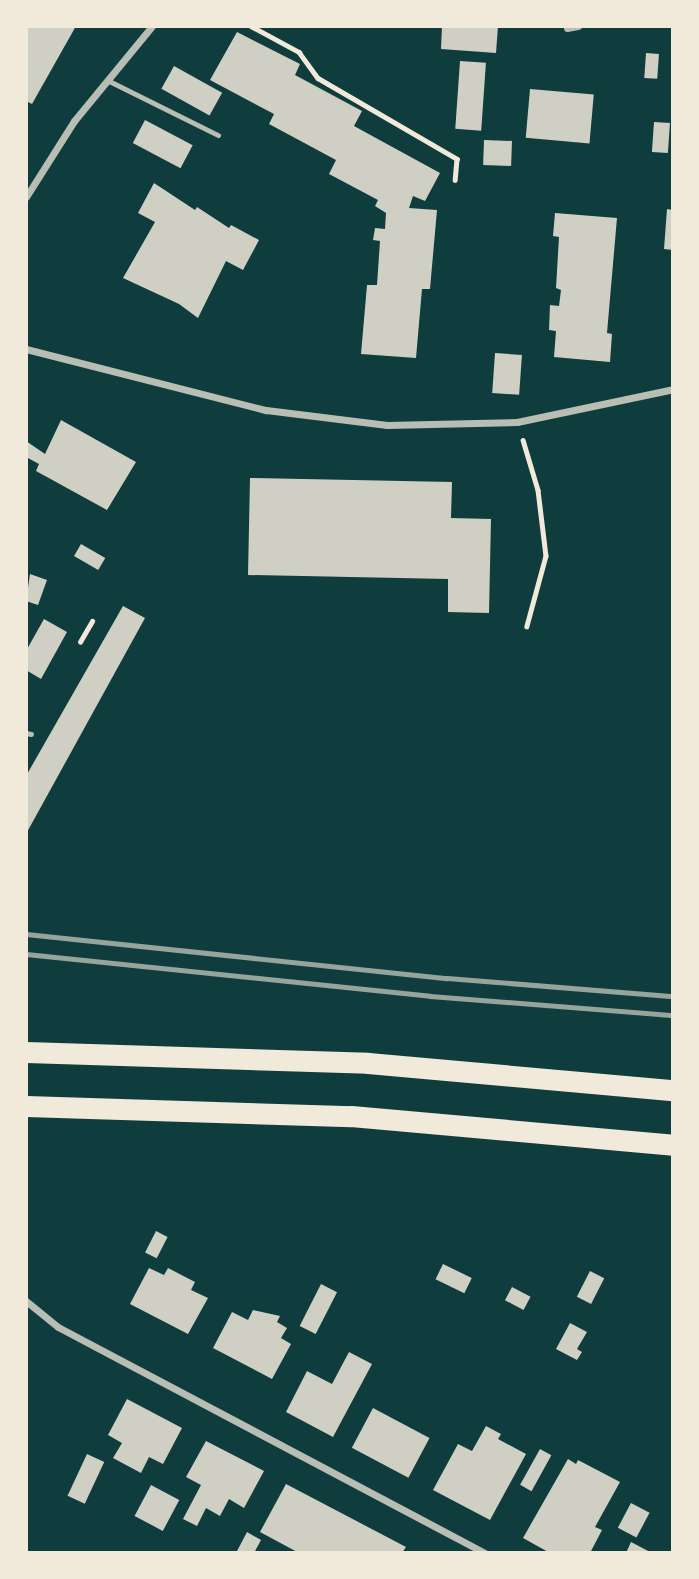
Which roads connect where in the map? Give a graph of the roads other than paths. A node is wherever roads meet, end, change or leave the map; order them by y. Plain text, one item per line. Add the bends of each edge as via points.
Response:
1 (152, 26) edge
2 (578, 26) edge
3 (567, 28) dead end
4 (107, 80) junction
5 (218, 135) dead end
6 (26, 197) edge
7 (26, 349) edge
8 (673, 388) edge
9 (26, 1052) edge
10 (673, 1090) edge
11 (26, 1106) edge
12 (673, 1145) edge
13 (26, 1301) edge
14 (485, 1553) edge

1 - 4 street
2 - 3 street
4 - 5 lane
4 - 6 street via 74,121
7 - 8 street via 321,420 387,425 517,422
9 - 10 highway via 368,1063
11 - 12 highway via 352,1116
13 - 14 street via 58,1327

